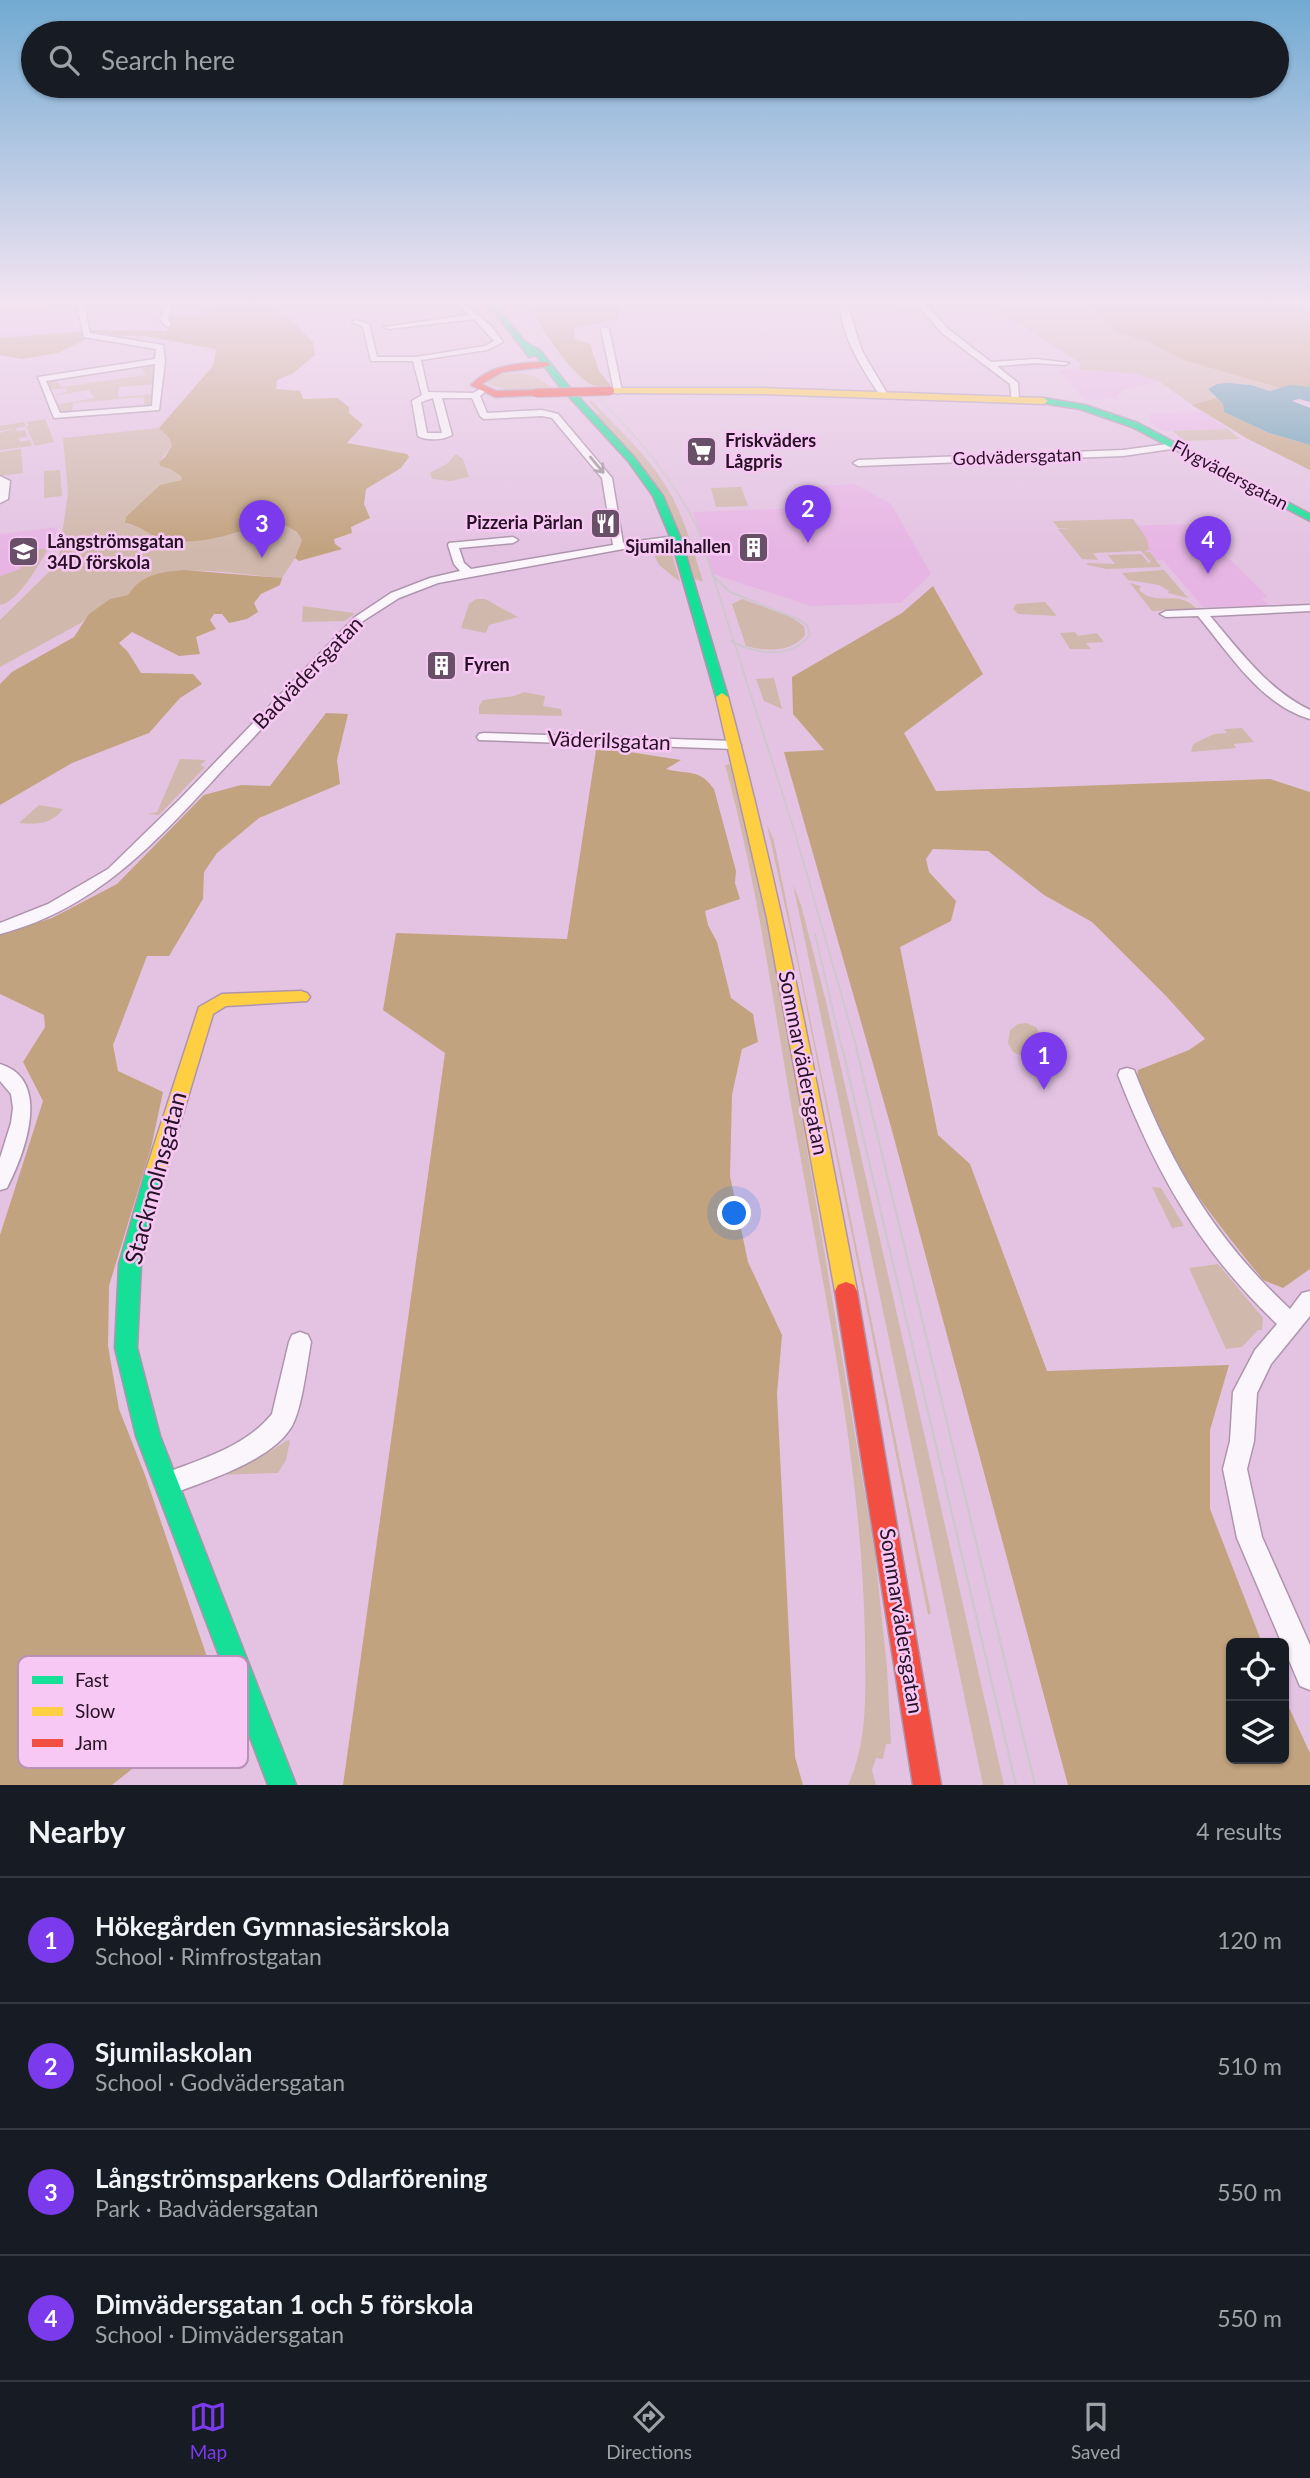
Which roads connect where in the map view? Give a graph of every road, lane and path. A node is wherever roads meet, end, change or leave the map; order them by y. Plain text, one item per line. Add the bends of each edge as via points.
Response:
1 (40, 383) edge
2 (159, 383) edge
3 (422, 383) edge
4 (475, 383) edge
5 (560, 383) edge
6 (613, 383) edge
7 (876, 383) edge
8 (1014, 383) edge
9 (614, 391) junction
10 (479, 393) junction
11 (884, 395) junction
12 (432, 396) junction
13 (1015, 400) junction
14 (1175, 446) junction
15 (858, 463) dead end
16 (0, 479) edge
17 (0, 500) edge
18 (1310, 518) edge
19 (676, 539) junction
20 (513, 540) dead end
21 (619, 547) junction
22 (468, 572) junction
23 (1310, 608) edge
24 (1201, 612) junction
25 (1166, 614) dead end
26 (1310, 715) edge
27 (484, 737) dead end
28 (734, 745) junction
29 (0, 929) edge
30 (301, 997) dead end
31 (0, 1071) edge
32 (1127, 1075) dead end
33 (0, 1182) edge
34 (1310, 1300) edge
35 (1290, 1322) junction
36 (300, 1342) dead end
37 (167, 1485) junction
38 (233, 1656) edge
39 (1310, 1676) edge
40 (248, 1696) edge
41 (282, 1785) edge
42 (927, 1785) edge

1 - 2 street via 61,417 153,410
3 - 12 street via 424,393
4 - 10 street
5 - 19 street, Sommarvädersgatan via 645,477
6 - 9 street
7 - 11 street
8 - 13 street
9 - 10 street, Flygvädersgatan, bridge
9 - 11 street, Flygvädersgatan
10 - 12 street
10 -> 21 street via 484,416 552,414 607,478
11 - 13 street, Flygvädersgatan
12 - 12 street via 416,401 423,436 447,435
13 - 14 street, Flygvädersgatan via 1065,403 1105,412
14 - 15 street, Godvädersgatan via 1110,454
14 - 18 street, Flygvädersgatan
16 - 17 street via 5,481
19 - 21 street, Badvädersgatan
19 - 28 street, Sommarvädersgatan
20 - 22 street via 453,545 459,564
21 - 22 street, Badvädersgatan
22 - 29 street, Badvädersgatan via 429,581 374,606 113,872 80,894
23 - 24 street
24 - 25 street
24 - 26 street via 1268,688 1288,706
27 - 28 street, Väderilsgatan
28 - 42 street, Sommarvädersgatan via 752,806 855,1333
30 - 37 street, Stackmolnsgatan via 222,1000 205,1011 144,1208 130,1264 126,1348 148,1436
31 - 33 street via 24,1102
32 - 35 street via 1148,1133 1180,1195 1226,1257
34 - 35 street
35 - 39 street via 1263,1357 1245,1392 1235,1469 1251,1538
36 - 37 street via 283,1419 276,1430 259,1443
37 - 38 street, Stackmolnsgatan
40 - 41 street, Stackmolnsgatan

